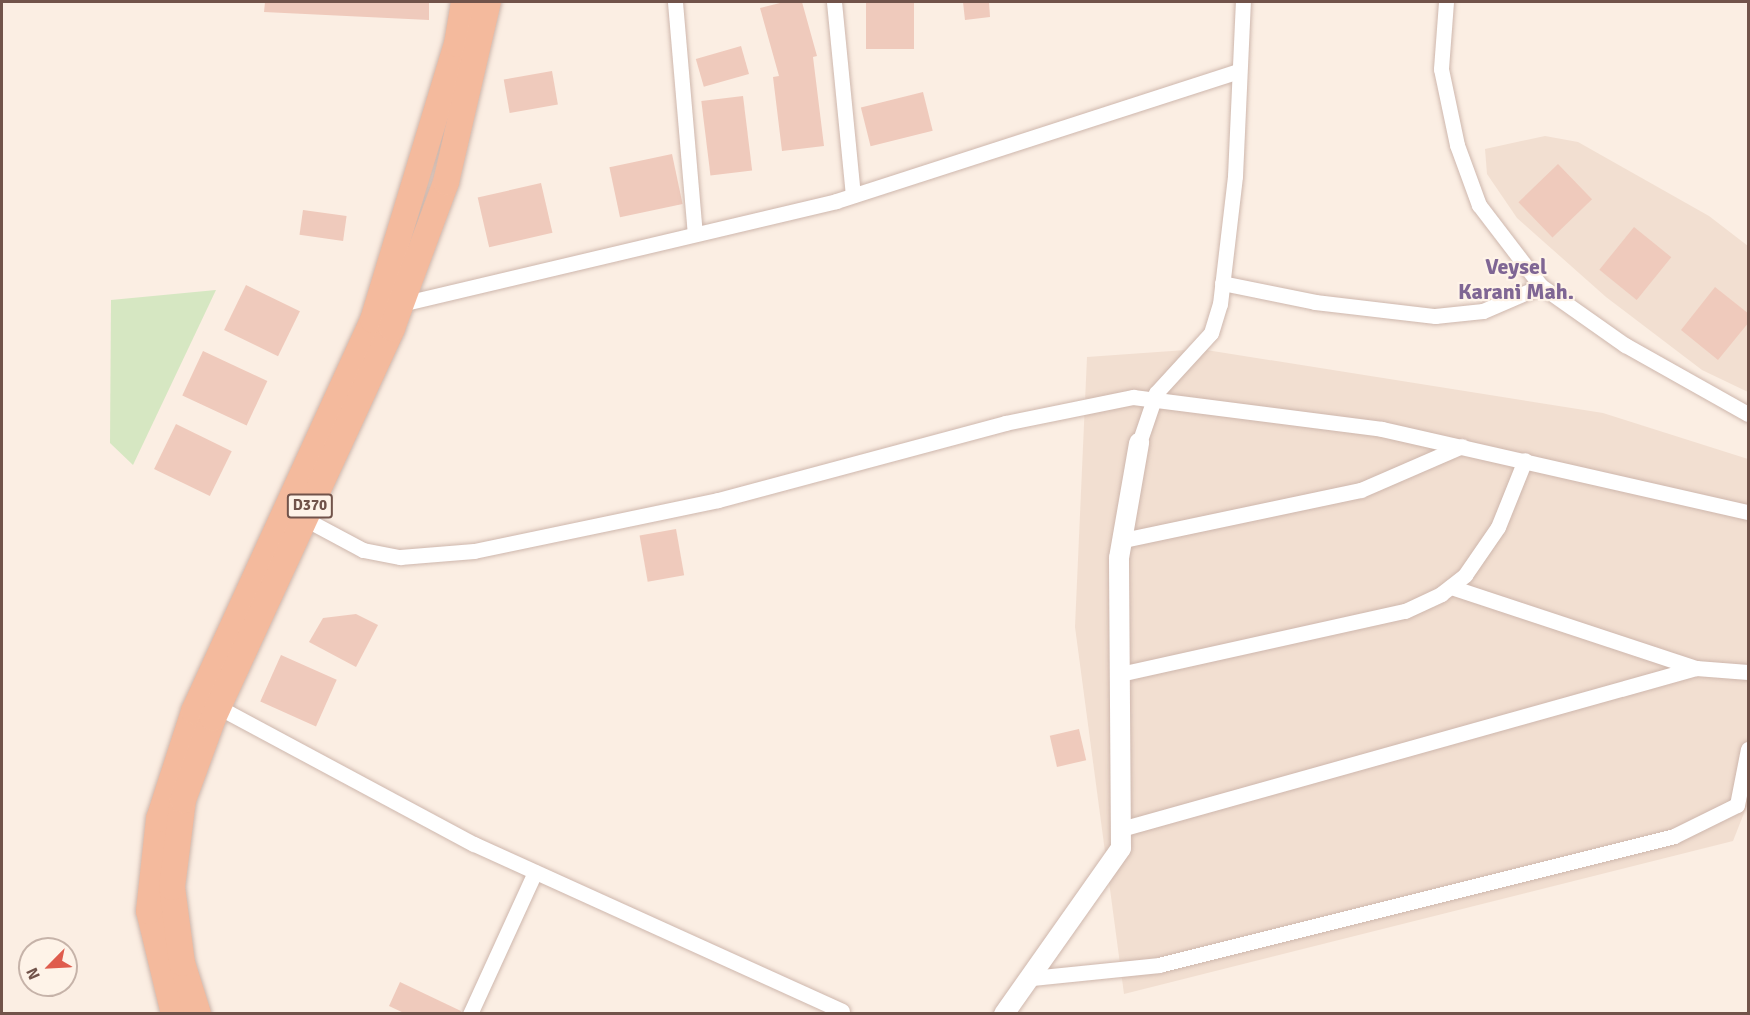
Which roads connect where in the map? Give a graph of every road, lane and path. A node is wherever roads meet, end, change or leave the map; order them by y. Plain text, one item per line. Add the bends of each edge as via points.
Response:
1 (464, 2) edge
2 (488, 2) edge
3 (675, 2) edge
4 (834, 2) edge
5 (1243, 2) edge
6 (1446, 2) edge
7 (1238, 71) junction
8 (853, 195) junction
9 (695, 233) junction
10 (1222, 283) junction
11 (1541, 286) junction
12 (401, 304) junction
13 (1153, 403) junction
14 (1749, 414) edge
15 (1139, 443) joint
16 (1462, 447) junction
17 (1525, 460) junction
18 (1749, 513) edge
19 (305, 519) junction
20 (1123, 540) junction
21 (1451, 587) junction
22 (1696, 668) junction
23 (1749, 672) edge
24 (1120, 674) junction
25 (218, 707) junction
26 (1749, 749) edge
27 (1121, 829) junction
28 (535, 872) junction
29 (1032, 978) junction
30 (842, 1011) dead end
31 (174, 1014) edge
32 (198, 1014) edge
33 (470, 1014) edge
34 (1004, 1014) edge

1 - 31 highway, D370 via 457,44 373,320 194,711 159,819 149,911
2 - 12 highway, D370 via 446,182
3 - 9 street
4 - 8 street
5 - 7 street
6 - 11 street via 1441,69 1457,145 1479,205
7 - 8 street
7 - 10 street via 1235,176
8 - 9 street
9 - 12 street
10 - 11 street via 1315,302 1435,316 1483,311
10 - 13 street via 1211,333
11 - 14 street via 1625,345
12 - 19 highway, D370
13 - 15 street
13 - 16 street via 1382,429
13 - 19 street via 1133,397 1005,423 718,500 474,551 400,557 363,550
15 - 20 street
16 - 17 street
16 - 20 street via 1361,490
17 - 18 street
17 - 21 street via 1498,527
19 - 25 highway, D370
20 - 24 street
21 - 22 street
21 - 24 street via 1405,611
22 - 23 street
22 - 27 street
24 - 27 street
25 - 28 street
25 - 32 highway, D370 via 183,800 172,887 182,963
26 - 29 street via 1737,805 1674,836 1159,965
27 - 29 street via 1121,848
28 - 30 street
28 - 33 street
29 - 34 street

